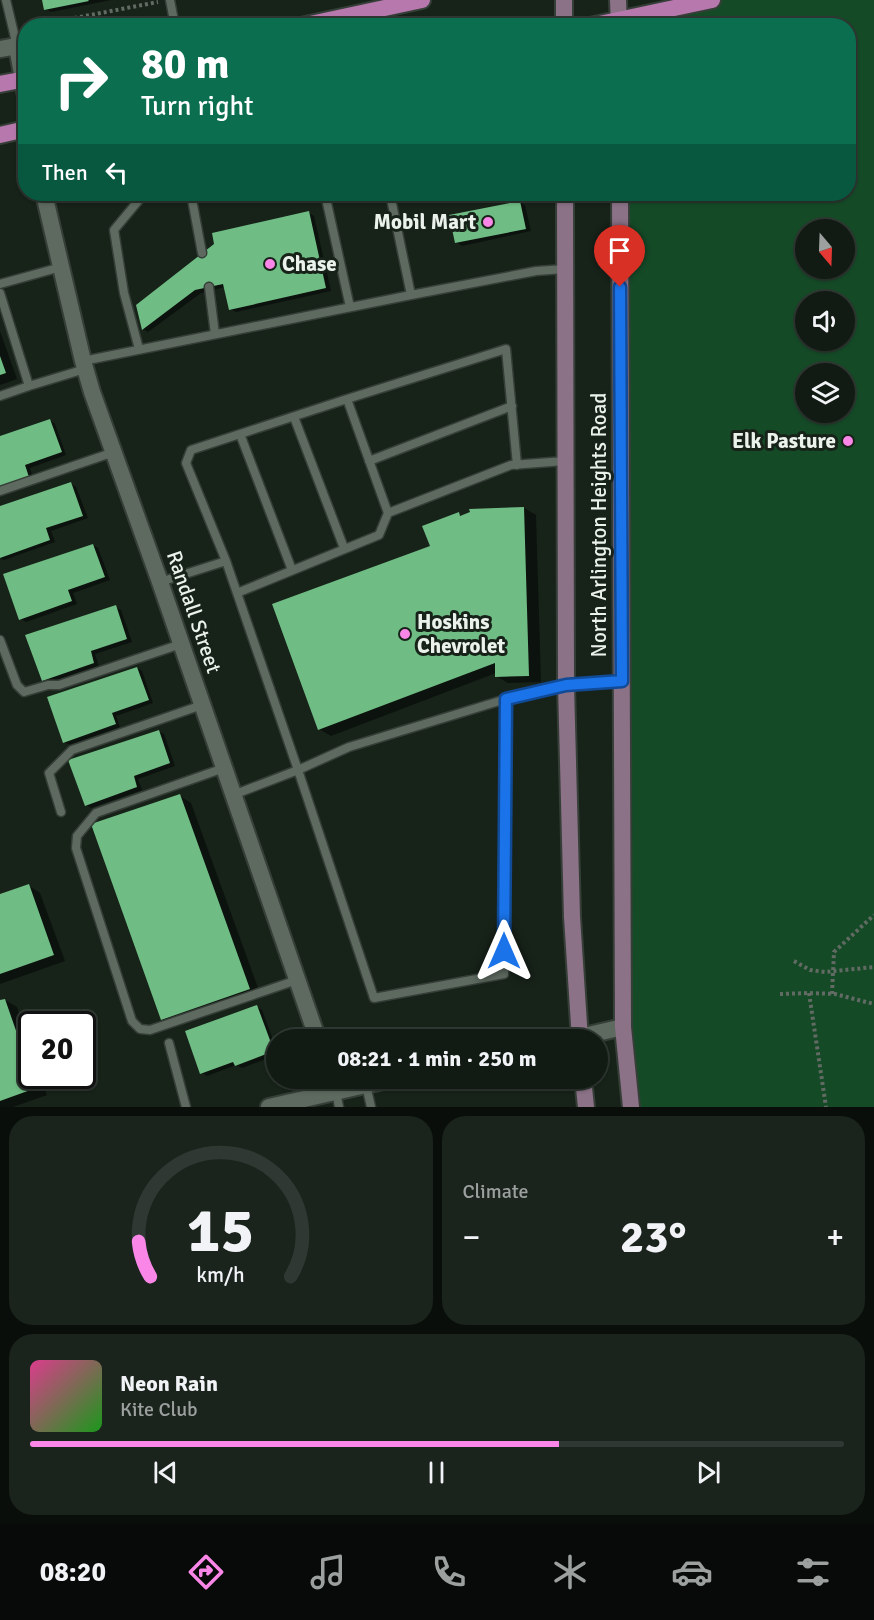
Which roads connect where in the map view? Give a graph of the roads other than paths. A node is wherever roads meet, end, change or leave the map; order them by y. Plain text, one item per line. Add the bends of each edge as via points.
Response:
1 (6, 0) edge
2 (170, 0) edge
3 (422, 0) edge
4 (564, 0) edge
5 (618, 0) edge
6 (712, 0) edge
7 (173, 18) edge
8 (338, 18) edge
9 (564, 18) edge
10 (619, 18) edge
11 (636, 18) edge
12 (8, 48) edge
13 (18, 70) edge
14 (0, 84) edge
15 (18, 85) edge
16 (18, 131) edge
17 (0, 135) edge
18 (46, 201) edge
19 (138, 201) edge
20 (192, 201) edge
21 (327, 201) edge
22 (391, 201) edge
23 (565, 201) edge
24 (620, 201) edge
25 (202, 253) dead end
26 (61, 267) junction
27 (565, 269) junction
28 (0, 284) edge
29 (209, 287) dead end
30 (0, 293) edge
31 (411, 294) junction
32 (350, 307) junction
33 (215, 334) junction
34 (139, 349) junction
35 (84, 365) junction
36 (29, 386) junction
37 (0, 396) edge
38 (347, 399) junction
39 (512, 406) junction
40 (294, 417) junction
41 (240, 434) junction
42 (114, 452) junction
43 (369, 461) junction
44 (565, 461) junction
45 (517, 465) junction
46 (0, 491) edge
47 (388, 513) junction
48 (344, 548) junction
49 (226, 561) junction
50 (292, 570) junction
51 (160, 582) junction
52 (237, 593) junction
53 (0, 640) edge
54 (181, 644) junction
55 (622, 681) junction
56 (566, 685) junction
57 (506, 699) junction
58 (202, 705) junction
59 (224, 768) junction
60 (298, 770) junction
61 (233, 795) junction
62 (61, 812) dead end
63 (297, 980) junction
64 (623, 1027) junction
65 (314, 1029) edge
66 (575, 1029) edge
67 (608, 1031) edge
68 (169, 1043) dead end
69 (350, 1089) edge
70 (367, 1089) edge
71 (584, 1089) edge
72 (335, 1093) edge
73 (186, 1107) edge
74 (273, 1107) edge
75 (371, 1107) edge
76 (586, 1107) edge
77 (631, 1107) edge

1 - 12 lane
2 - 7 lane
3 - 8 main road
4 - 9 main road
5 - 10 main road
6 - 11 main road
12 - 13 street
14 - 15 main road
16 - 17 main road
18 - 26 street, Randall Street
19 - 34 lane via 114,230
20 - 25 lane
21 - 32 lane
22 - 31 lane
23 - 27 main road, North Arlington Heights Road
24 - 55 main road, North Arlington Heights Road
26 - 28 lane
26 - 35 street, Randall Street
27 - 31 lane
27 - 44 main road, North Arlington Heights Road
29 - 33 lane
30 - 36 lane
31 - 32 lane
32 - 33 lane
33 - 34 lane
34 - 35 lane
35 - 36 lane
35 - 42 street, Randall Street
36 - 37 lane
38 - 39 lane via 506,348
38 - 40 lane
38 - 43 lane
39 - 43 lane
39 - 45 lane
40 - 41 lane
40 - 48 lane
41 - 49 lane via 191,450 186,463
41 - 50 lane
42 - 46 lane
42 - 51 street, Randall Street
43 - 47 lane
44 - 45 lane
44 - 56 main road, North Arlington Heights Road
45 - 47 lane
47 - 48 lane via 379,534
48 - 50 lane
49 - 51 lane
49 - 52 lane
50 - 52 lane
51 - 54 street, Randall Street
52 - 60 lane
53 - 54 lane via 19,690 24,692 58,685
54 - 58 street, Randall Street
55 - 56 lane
55 - 64 main road, North Arlington Heights Road
56 - 57 lane
56 - 66 main road, North Arlington Heights Road
57 - 60 lane via 349,747
57 - 60 lane via 504,974 374,998
58 - 59 street, Randall Street
58 - 62 lane via 72,750 49,773
59 - 61 street, Randall Street
59 - 63 lane via 96,813 76,837 75,848 132,1020 140,1029 150,1030
60 - 61 lane
61 - 63 street, Randall Street
63 - 65 street, Randall Street
64 - 67 street
64 - 77 main road, North Arlington Heights Road
68 - 73 lane
69 - 72 street
70 - 75 lane
71 - 76 main road
72 - 74 street

